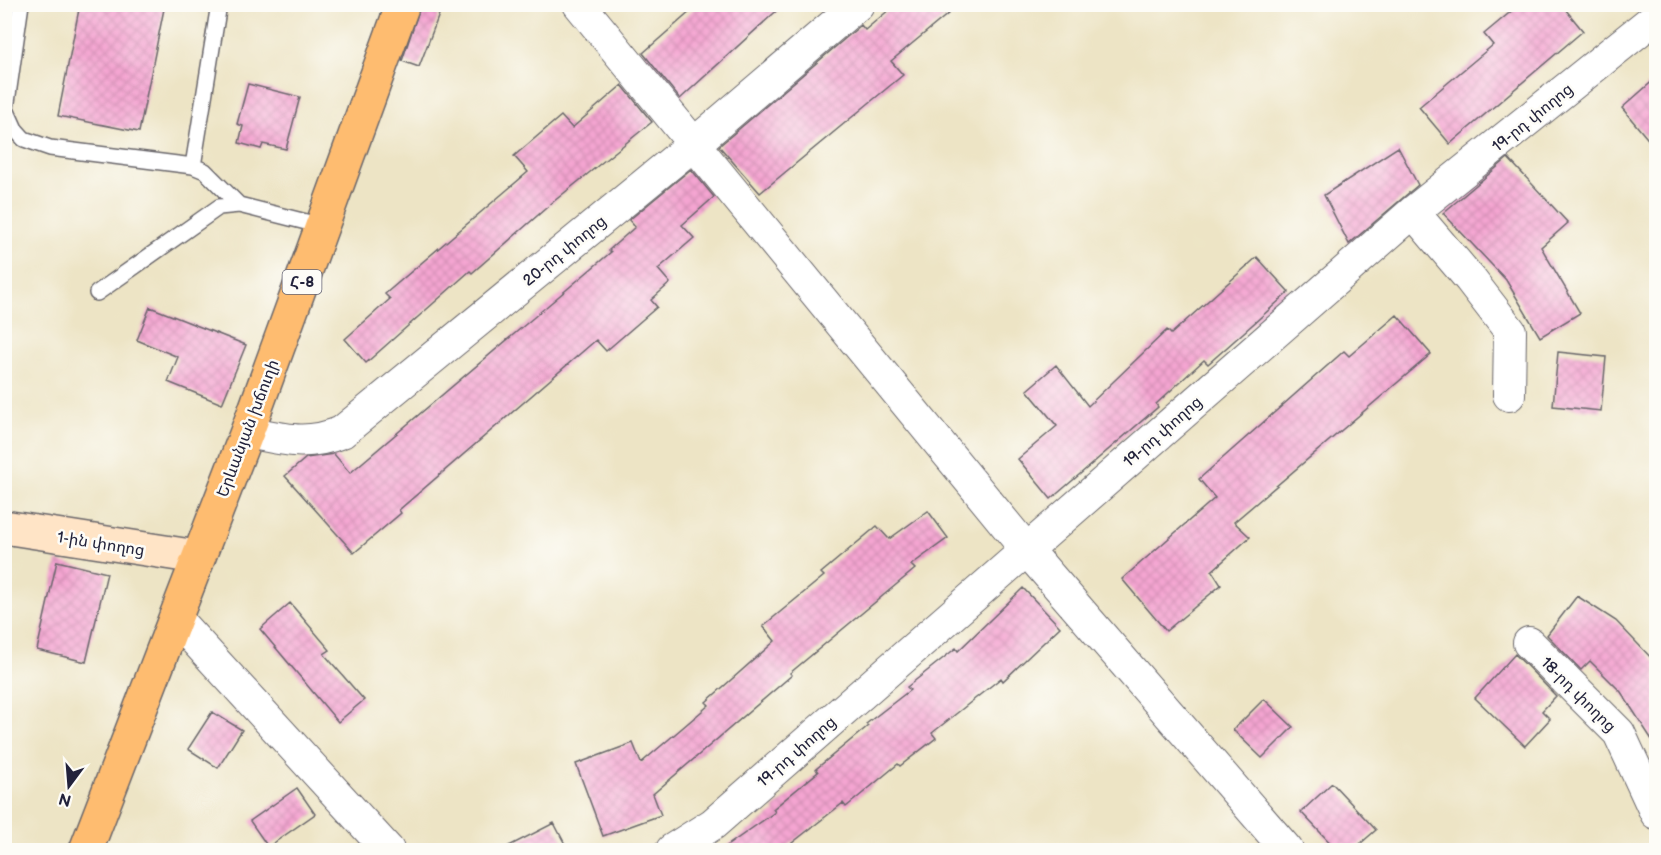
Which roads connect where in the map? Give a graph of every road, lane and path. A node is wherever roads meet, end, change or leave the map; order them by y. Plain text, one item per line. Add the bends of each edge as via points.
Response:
1 (21, 4) edge
2 (219, 4) edge
3 (403, 4) edge
4 (579, 4) edge
5 (858, 4) edge
6 (1656, 17) edge
7 (694, 144) junction
8 (193, 166) junction
9 (239, 205) junction
10 (1413, 212) junction
11 (322, 226) junction
12 (98, 293) dead end
13 (1509, 395) dead end
14 (247, 432) junction
15 (4, 527) edge
16 (1026, 549) junction
17 (197, 557) junction
18 (175, 618) junction
19 (1529, 643) dead end
20 (1656, 813) edge
21 (86, 850) edge
22 (388, 850) edge
23 (672, 850) edge
24 (1287, 850) edge

1 - 8 lane via 6,109 24,139 50,148
2 - 8 lane
3 - 11 main road, Երևանյան խճուղի / Հ-8
4 - 7 street
5 - 7 street, 20-րդ փողոց
6 - 10 street, 19-րդ փողոց
7 - 14 street, 20-րդ փողոց via 342,432 320,441
7 - 16 street
8 - 9 lane via 205,171
9 - 11 lane
9 - 12 lane via 219,207
10 - 13 street via 1510,331
10 - 16 street, 19-րդ փողոց
11 - 14 main road, Երևանյան խճուղի / Հ-8
14 - 17 main road, Երևանյան խճուղի / Հ-8
15 - 17 main road, 1-ին փողոց
16 - 23 street, 19-րդ փողոց via 713,824
16 - 24 street
17 - 18 main road, Երևանյան խճուղի / Հ-8
18 - 21 main road, Երևանյան խճուղի / Հ-8
18 - 22 street
19 - 20 street, 18-րդ փողոց via 1619,734

